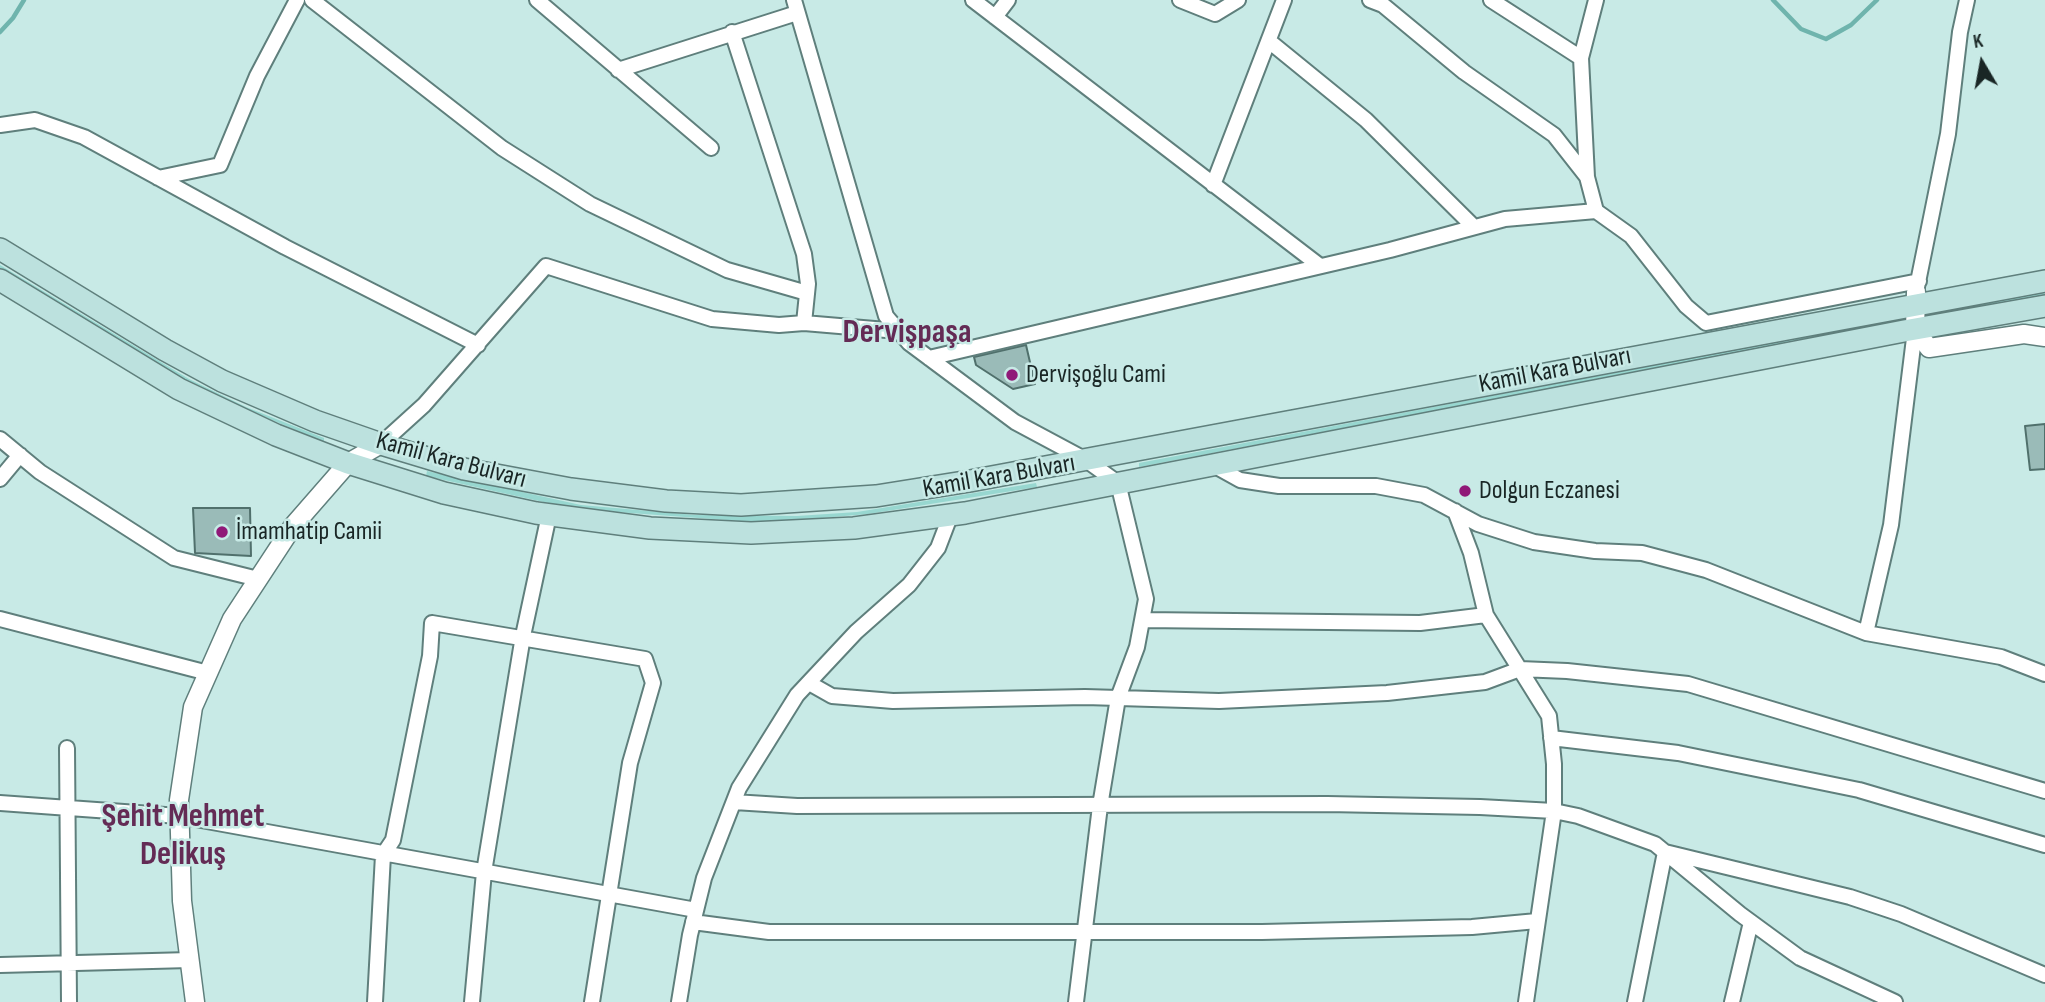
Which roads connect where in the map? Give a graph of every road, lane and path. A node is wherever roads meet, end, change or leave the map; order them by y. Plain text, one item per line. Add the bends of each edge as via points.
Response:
1 (297, 0) edge
2 (312, 0) edge
3 (537, 0) edge
4 (973, 0) edge
5 (1008, 0) edge
6 (1180, 0) edge
7 (1238, 0) edge
8 (1284, 0) edge
9 (1370, 0) edge
10 (1491, 0) edge
11 (1596, 0) edge
12 (1968, 0) edge
13 (795, 6) edge
14 (995, 17) junction
15 (732, 32) junction
16 (1269, 41) junction
17 (1581, 58) junction
18 (618, 71) junction
19 (0, 125) edge
20 (710, 148) dead end
21 (1587, 177) junction
22 (158, 178) junction
23 (1213, 185) junction
24 (1596, 211) junction
25 (1474, 227) junction
26 (0, 249) edge
27 (1320, 266) junction
28 (0, 280) edge
29 (2045, 281) edge
30 (807, 293) junction
31 (1917, 293) junction
32 (2045, 306) edge
33 (804, 323) junction
34 (1915, 330) junction
35 (898, 331) junction
36 (2045, 337) edge
37 (478, 345) junction
38 (929, 358) junction
39 (0, 439) edge
40 (381, 444) junction
41 (20, 455) junction
42 (1086, 460) junction
43 (348, 463) junction
44 (1213, 465) junction
45 (0, 479) edge
46 (1118, 483) junction
47 (1455, 511) junction
48 (951, 513) junction
49 (549, 515) junction
50 (258, 579) junction
51 (1486, 615) junction
52 (0, 619) edge
53 (1142, 620) junction
54 (1866, 633) junction
55 (523, 636) junction
56 (1520, 669) junction
57 (208, 673) junction
58 (2045, 674) edge
59 (808, 683) junction
60 (1118, 698) junction
61 (1551, 738) junction
62 (67, 748) dead end
63 (2045, 791) edge
64 (734, 802) junction
65 (0, 803) edge
66 (1100, 806) junction
67 (68, 807) junction
68 (1554, 811) junction
69 (179, 816) junction
70 (2045, 845) edge
71 (1665, 852) junction
72 (383, 855) junction
73 (484, 872) junction
74 (610, 893) junction
75 (695, 916) junction
76 (1537, 921) junction
77 (1751, 922) junction
78 (1086, 931) junction
79 (190, 960) junction
80 (69, 964) junction
81 (0, 965) edge
82 (2045, 975) edge
83 (68, 1002) edge
84 (195, 1002) edge
85 (375, 1002) edge
86 (472, 1002) edge
87 (592, 1002) edge
88 (680, 1002) edge
89 (1076, 1002) edge
90 (1526, 1002) edge
91 (1635, 1002) edge
92 (1732, 1002) edge
93 (1895, 1002) edge

1 - 22 street via 257,76 220,166
2 - 30 street via 502,148 590,204 727,270
3 - 18 street
4 - 14 street
5 - 14 street
6 - 7 street via 1215,14
8 - 16 street
9 - 21 street via 1383,5 1464,72 1554,135
10 - 17 street
11 - 17 street
12 - 31 street
13 - 15 street
13 - 35 street via 887,316
14 - 23 street
15 - 18 street
15 - 30 street via 804,254
16 - 23 street
16 - 25 street via 1366,120
17 - 21 street
18 - 20 street
19 - 22 street via 36,120 84,137
21 - 24 street
22 - 37 street
23 - 27 street
24 - 25 street via 1505,219
24 - 31 street via 1631,236 1686,306 1706,323
25 - 27 street
26 - 40 main road, Kamil Kara Bulvarı via 222,381 303,417
27 - 38 street
28 - 43 main road, Kamil Kara Bulvarı via 179,389
29 - 31 main road, Kamil Kara Bulvarı
30 - 33 street
31 - 34 street
31 - 42 main road, Kamil Kara Bulvarı
32 - 34 main road, Kamil Kara Bulvarı
33 - 35 street
33 - 37 street via 712,319 546,266
34 - 36 street via 1929,348 2024,334
34 - 44 main road, Kamil Kara Bulvarı
34 - 54 street via 1891,525
35 - 38 street
37 - 40 street
38 - 42 street via 1015,422
39 - 41 street
40 - 42 main road, Kamil Kara Bulvarı via 464,469 571,489 666,502 741,505 876,496
40 - 43 street
41 - 45 street
41 - 50 street via 174,558
42 - 46 street
43 - 49 main road, Kamil Kara Bulvarı via 444,493
43 - 50 street via 293,526
44 - 46 main road, Kamil Kara Bulvarı
44 - 47 street via 1240,480 1279,486 1376,486 1424,495
46 - 48 main road, Kamil Kara Bulvarı
46 - 53 street via 1146,599
47 - 51 street
47 - 54 street via 1478,524 1534,542 1642,554 1706,570
48 - 49 main road, Kamil Kara Bulvarı via 854,528 751,533 650,528
48 - 59 street via 938,548 909,585
49 - 55 street
50 - 57 street via 232,619
51 - 53 street via 1420,623
51 - 56 street
52 - 57 street
53 - 60 street
54 - 58 street via 2001,657
55 - 72 street via 432,622 430,656 393,840
55 - 73 street
55 - 74 street via 645,659 653,683 630,762
56 - 60 street via 1485,682 1387,693 1219,701
56 - 61 street via 1549,716
56 - 63 street via 1688,684
57 - 69 street via 193,707
59 - 60 street via 832,696 892,701
59 - 64 street
60 - 66 street
61 - 68 street
61 - 70 street via 1678,753 1859,790
62 - 67 street
64 - 66 street
64 - 75 street via 704,878
65 - 67 street
66 - 68 street via 1327,804
66 - 78 street
67 - 69 street
67 - 80 street
68 - 71 street via 1656,844
68 - 76 street
69 - 72 street
69 - 79 street
71 - 77 street
71 - 82 street via 1850,897
71 - 91 street
72 - 73 street
72 - 85 street
73 - 74 street
73 - 86 street
74 - 75 street
74 - 87 street
75 - 78 street via 769,932
75 - 88 street
76 - 78 street via 1472,927
76 - 90 street
77 - 92 street
77 - 93 street via 1800,958
78 - 89 street
79 - 80 street
79 - 84 street
80 - 81 street
80 - 83 street

